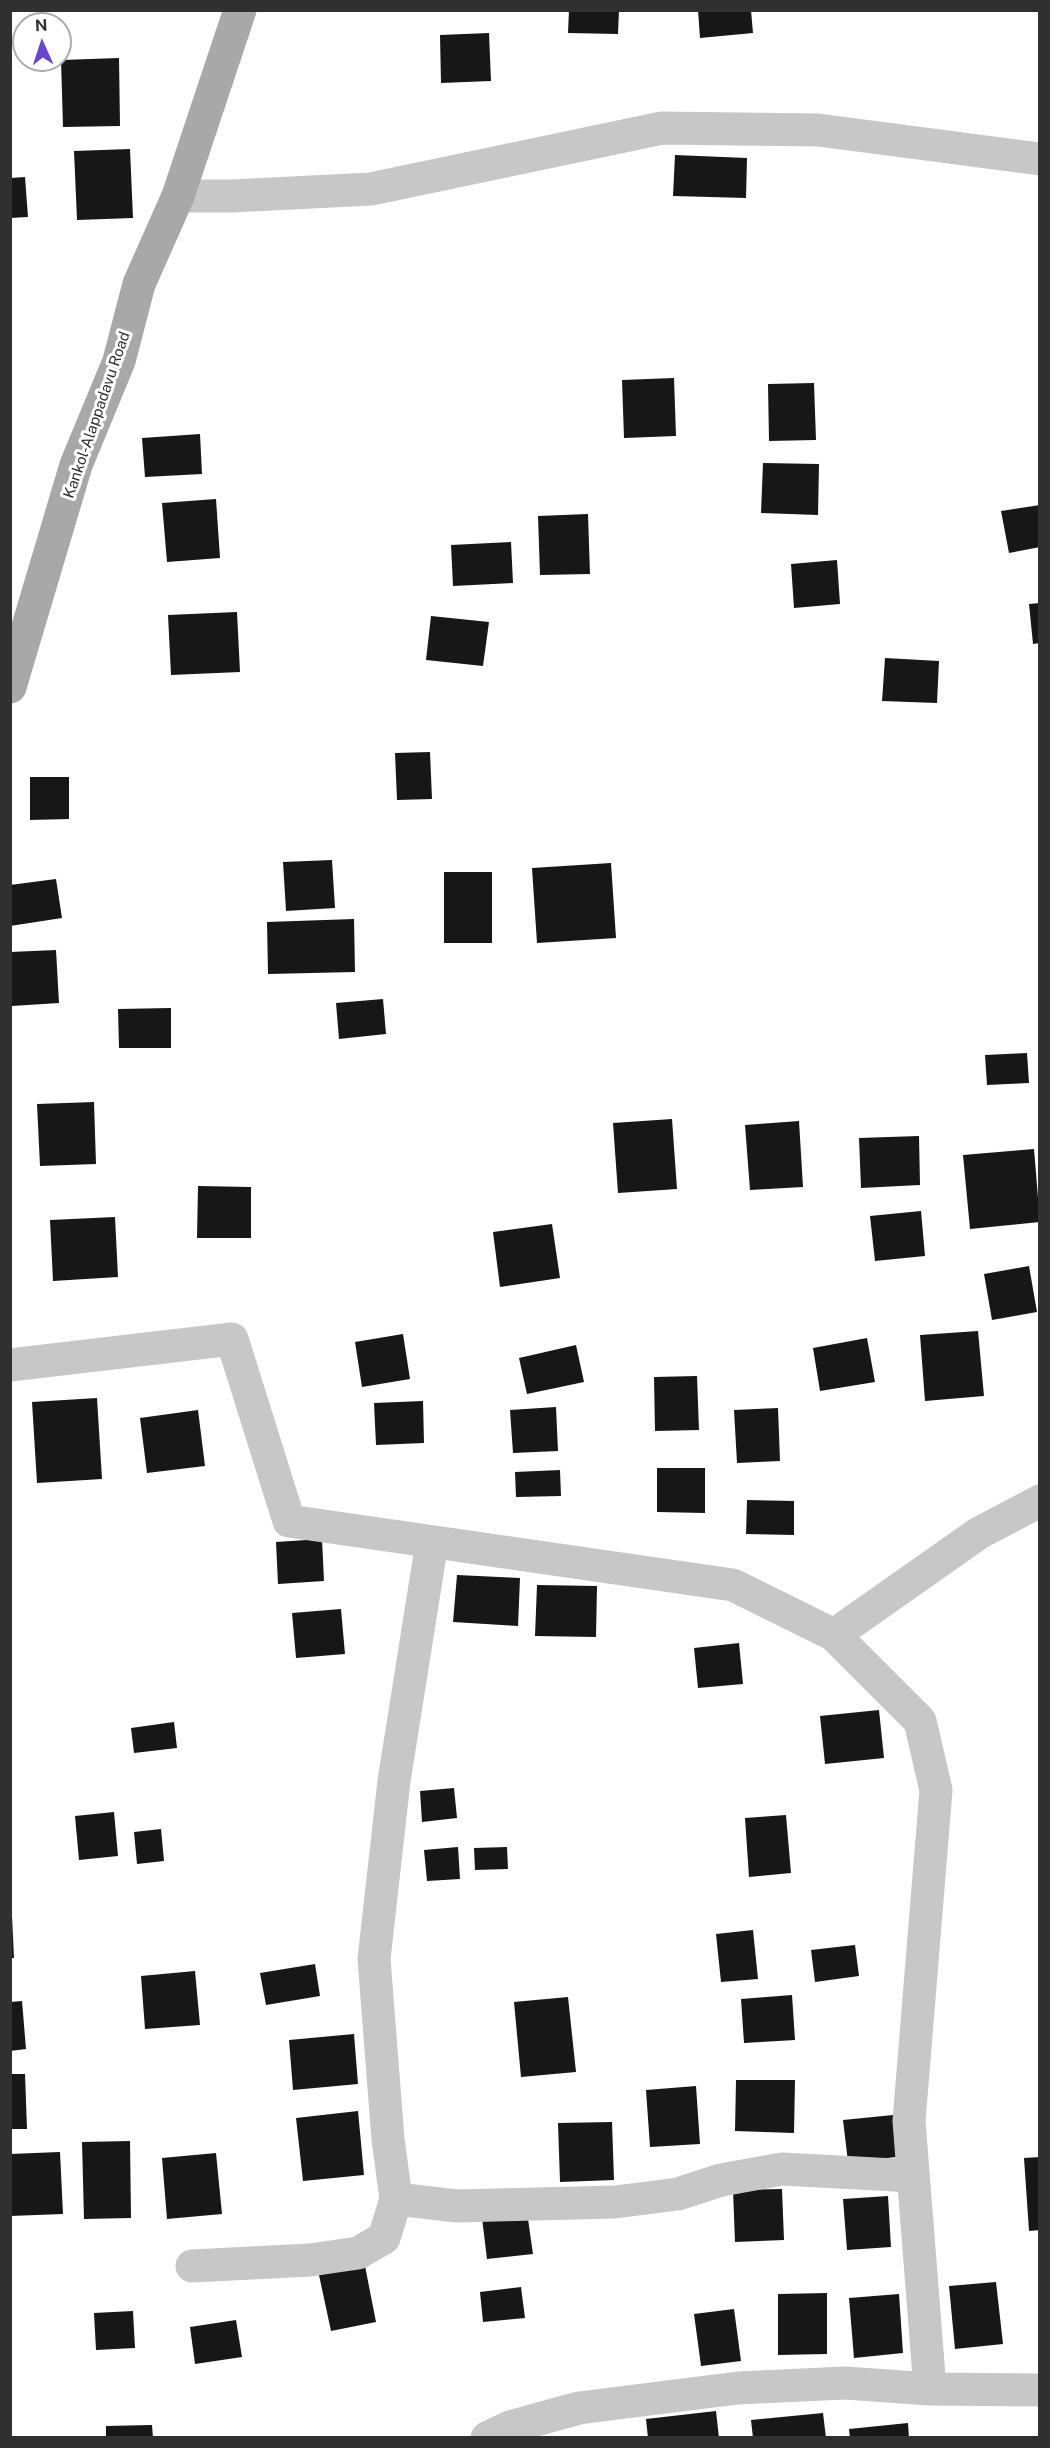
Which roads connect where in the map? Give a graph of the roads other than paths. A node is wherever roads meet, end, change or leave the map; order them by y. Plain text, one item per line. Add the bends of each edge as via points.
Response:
1 (240, 10) edge
2 (1040, 159) edge
3 (178, 196) junction
4 (10, 687) edge
5 (10, 1365) edge
6 (1040, 1501) edge
7 (432, 1542) junction
8 (834, 1635) junction
9 (913, 2176) junction
10 (396, 2199) junction
11 (192, 2266) dead end
12 (930, 2389) junction
13 (1040, 2390) edge
14 (487, 2438) edge

1 - 3 main road, Kankol-Alappadavu Road
2 - 3 street via 818,130 662,128 370,189
3 - 4 main road, Kankol-Alappadavu Road via 139,285 119,361 76,465
5 - 7 street via 232,1339 289,1521
6 - 8 street via 979,1533
7 - 8 street via 734,1585
7 - 10 street via 394,1781 374,1959
8 - 9 street via 920,1721 936,1790 909,2121
9 - 10 street via 782,2169 721,2180 678,2194 615,2202 457,2206
9 - 12 street
10 - 11 street via 384,2238 358,2253 310,2260
12 - 13 street
12 - 14 street via 845,2383 727,2389 579,2408 510,2427

